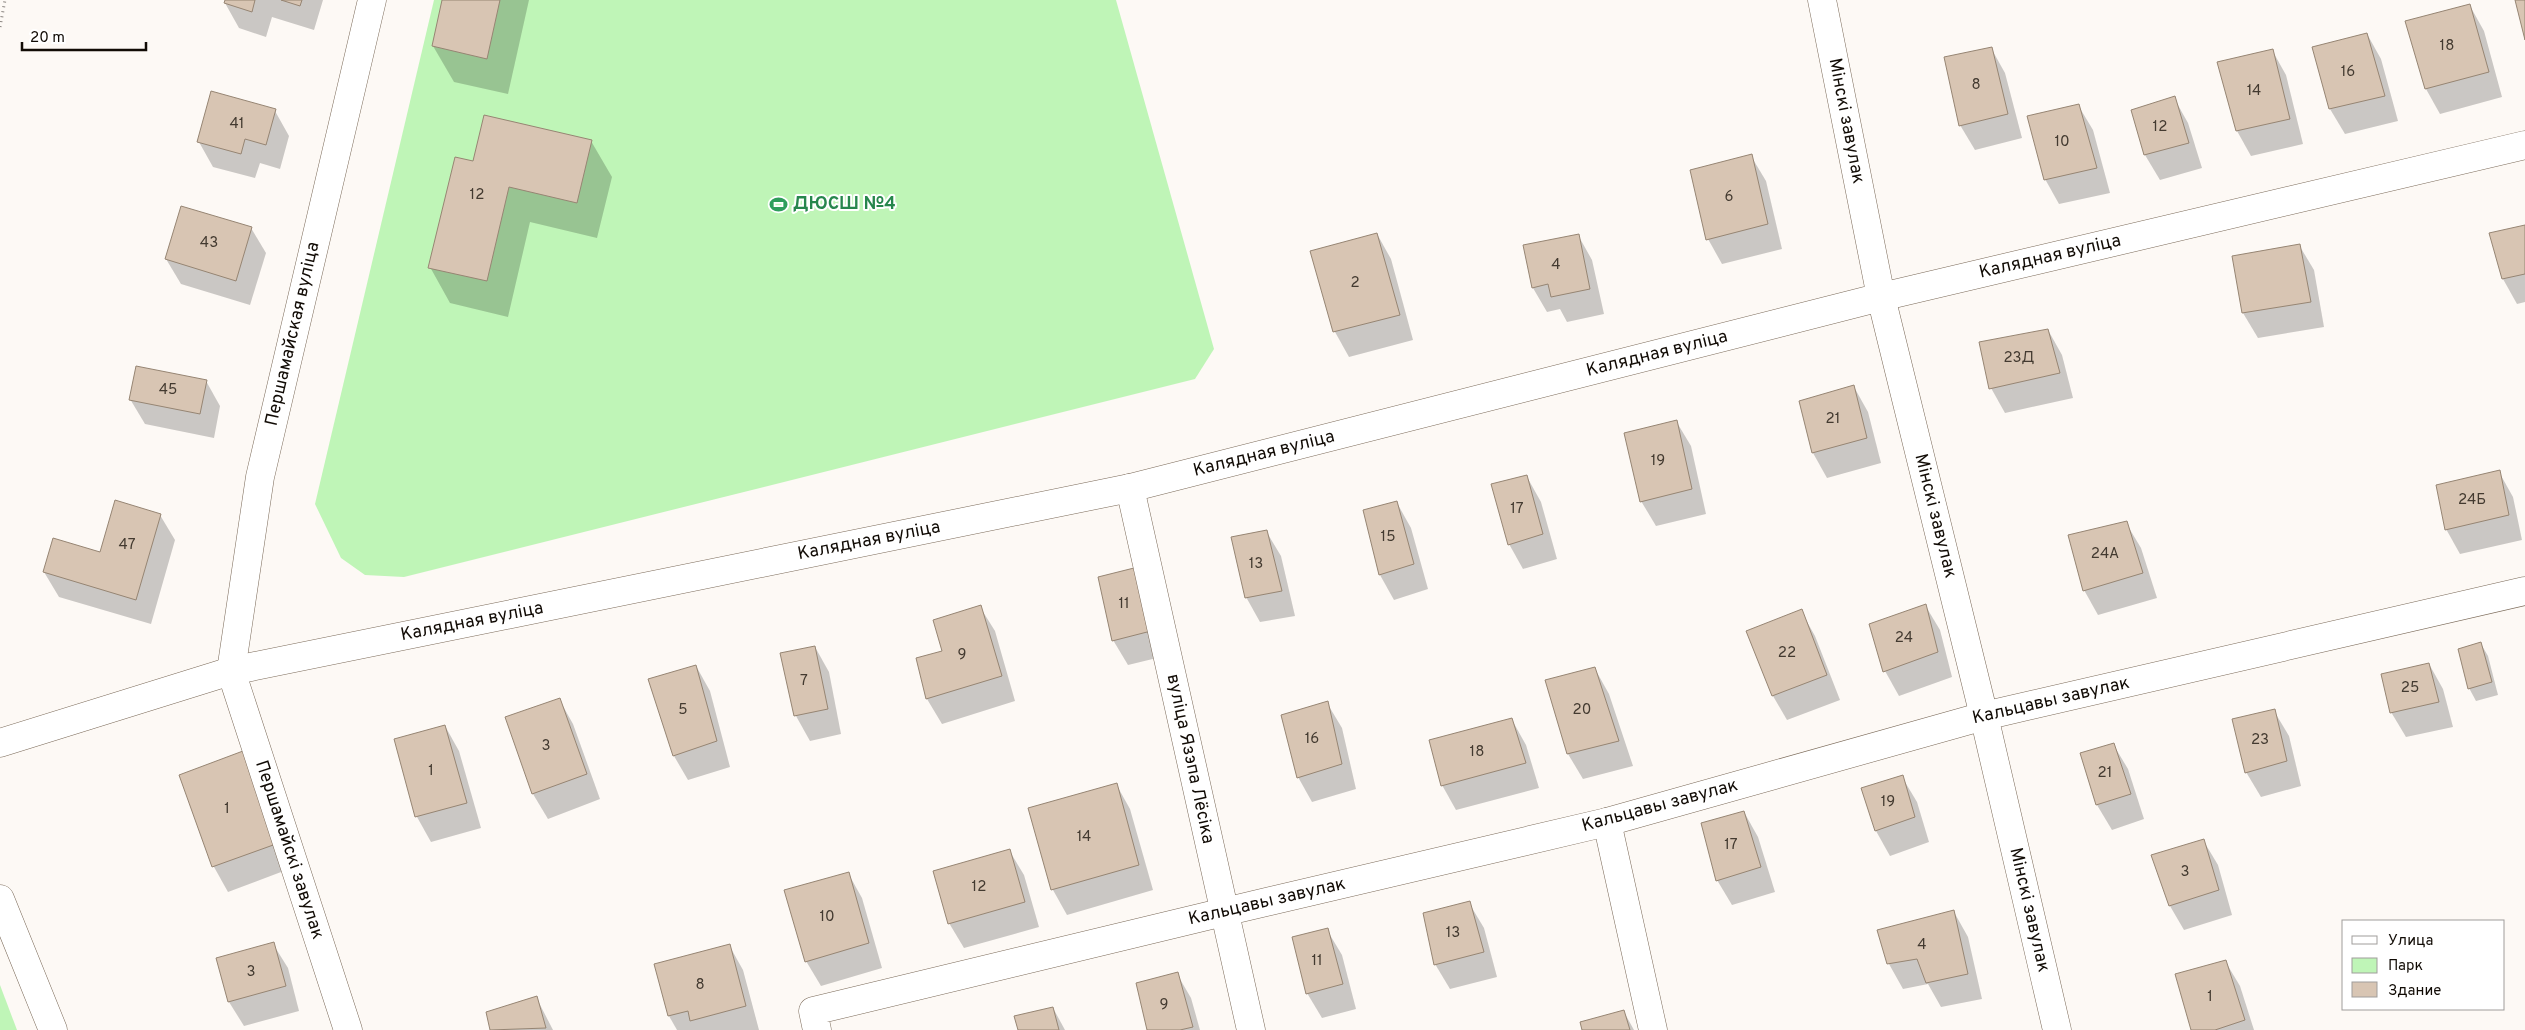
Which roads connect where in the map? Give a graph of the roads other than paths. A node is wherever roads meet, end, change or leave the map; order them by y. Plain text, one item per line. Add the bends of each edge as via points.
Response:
1 (372, 0) edge
2 (1822, 0) edge
3 (2525, 145) edge
4 (1881, 297) junction
5 (1130, 488) junction
6 (2525, 591) edge
7 (231, 671) junction
8 (1984, 716) junction
9 (0, 743) edge
10 (1607, 822) junction
11 (0, 899) edge
12 (1224, 912) junction
13 (53, 1030) edge
14 (348, 1030) edge
15 (817, 1030) edge
16 (1251, 1030) edge
17 (1652, 1030) edge
18 (2057, 1030) edge

1 - 7 street, Першамайская вуліца via 260,477
2 - 4 street, Мінскі завулак
3 - 4 street, Калядная вуліца
4 - 5 street, Калядная вуліца
4 - 8 street, Мінскі завулак
5 - 7 street, Калядная вуліца
5 - 12 street, вуліца Язэпа Лёсіка
6 - 8 street, Кальцавы завулак
7 - 9 street, Калядная вуліца
7 - 14 street, Першамайскі завулак
8 - 10 street, Кальцавы завулак
8 - 18 street, Мінскі завулак
10 - 12 street, Кальцавы завулак
10 - 17 street
11 - 13 street
12 - 15 street, Кальцавы завулак via 813,1011
12 - 16 street, вуліца Язэпа Лёсіка

